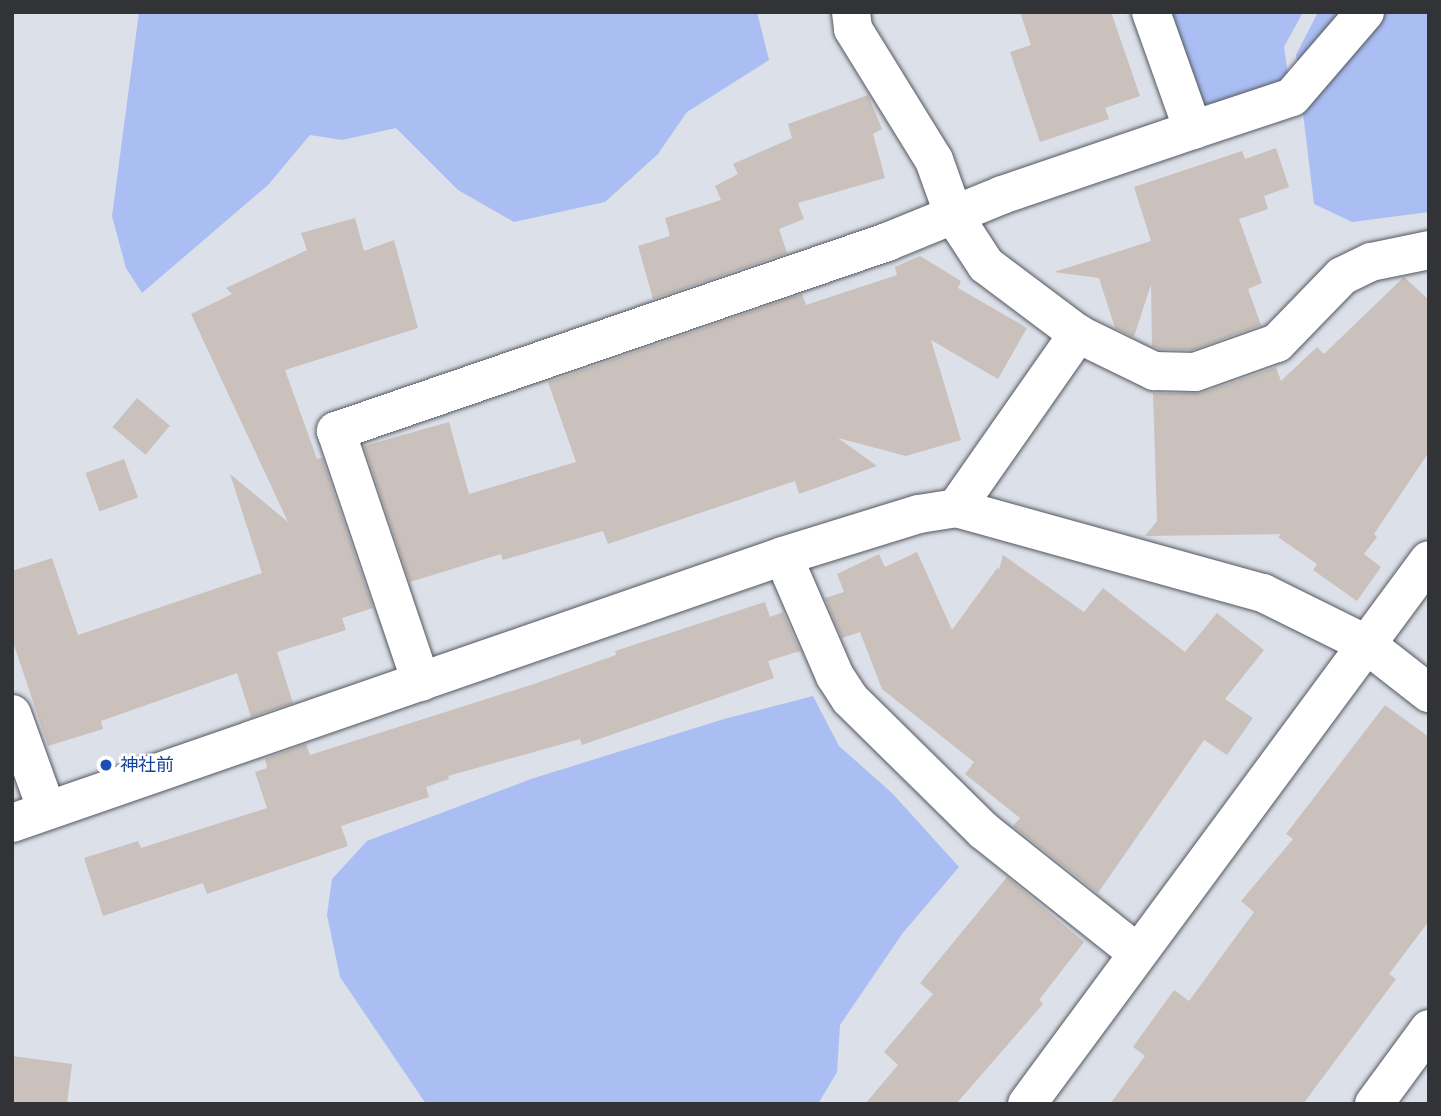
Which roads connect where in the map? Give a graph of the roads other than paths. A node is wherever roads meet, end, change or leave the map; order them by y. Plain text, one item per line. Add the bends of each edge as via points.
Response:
1 (851, 12) edge
2 (1151, 12) edge
3 (1364, 12) edge
4 (1193, 131) junction
5 (954, 216) junction
6 (1429, 250) edge
7 (1078, 334) junction
8 (956, 508) junction
9 (783, 556) junction
10 (1429, 560) edge
11 (1366, 644) junction
12 (421, 682) junction
13 (1429, 693) edge
14 (12, 713) edge
15 (29, 816) edge
16 (1136, 952) junction
17 (1429, 1029) edge
18 (1027, 1104) edge
19 (1374, 1104) edge

1 - 5 street via 853,29 939,169
2 - 4 street
3 - 4 street via 1292,97
4 - 5 street
5 - 7 street via 986,265
5 - 12 street via 335,431
6 - 7 street via 1371,262 1342,275 1277,343 1195,372 1154,371
7 - 8 street
8 - 9 street via 919,514
8 - 11 street via 1263,593
9 - 12 street
9 - 16 street via 835,676 850,699 984,831
10 - 11 street
11 - 13 street
11 - 16 street
12 - 15 street
14 - 15 street
16 - 18 street
17 - 19 street

